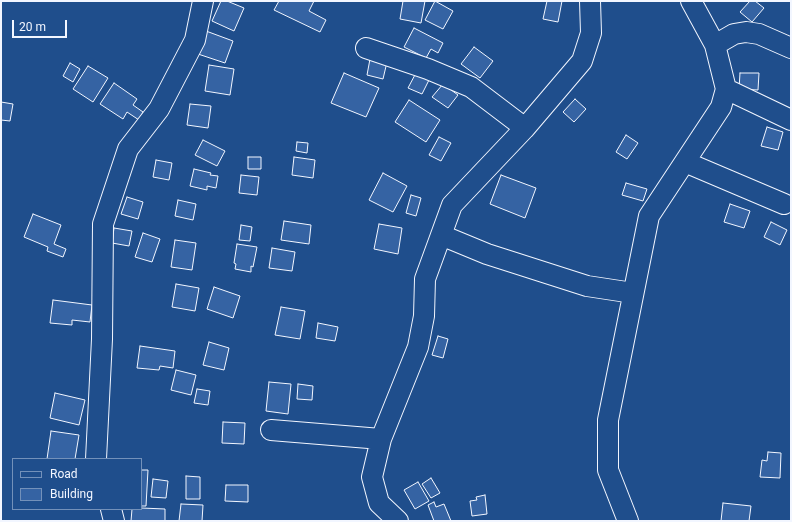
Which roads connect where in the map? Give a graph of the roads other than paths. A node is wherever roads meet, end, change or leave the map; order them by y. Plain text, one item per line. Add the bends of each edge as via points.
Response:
1 (203, 1) edge
2 (590, 1) edge
3 (691, 1) edge
4 (715, 45) junction
5 (366, 48) dead end
6 (791, 48) edge
7 (726, 89) junction
8 (791, 120) edge
9 (525, 128) junction
10 (685, 162) junction
11 (784, 204) dead end
12 (441, 235) junction
13 (633, 293) junction
14 (272, 430) dead end
15 (381, 439) junction
16 (96, 458) edge
17 (111, 510) edge
18 (114, 521) edge
19 (398, 521) edge
20 (628, 521) edge

1 - 16 street via 195,40 159,109 128,149 103,224 102,339
2 - 9 street via 591,33 582,62
3 - 4 street
4 - 6 street via 734,34 746,32 759,34
4 - 7 street
5 - 9 street via 471,87
7 - 8 street
7 - 10 street via 721,107
9 - 12 street via 452,205
10 - 11 street
10 - 13 street via 649,216
12 - 13 street via 487,254 587,286
12 - 15 street via 425,279 424,316 418,347
13 - 20 street via 608,420 608,470
14 - 15 street
15 - 19 street via 372,477 379,504
17 - 18 street

